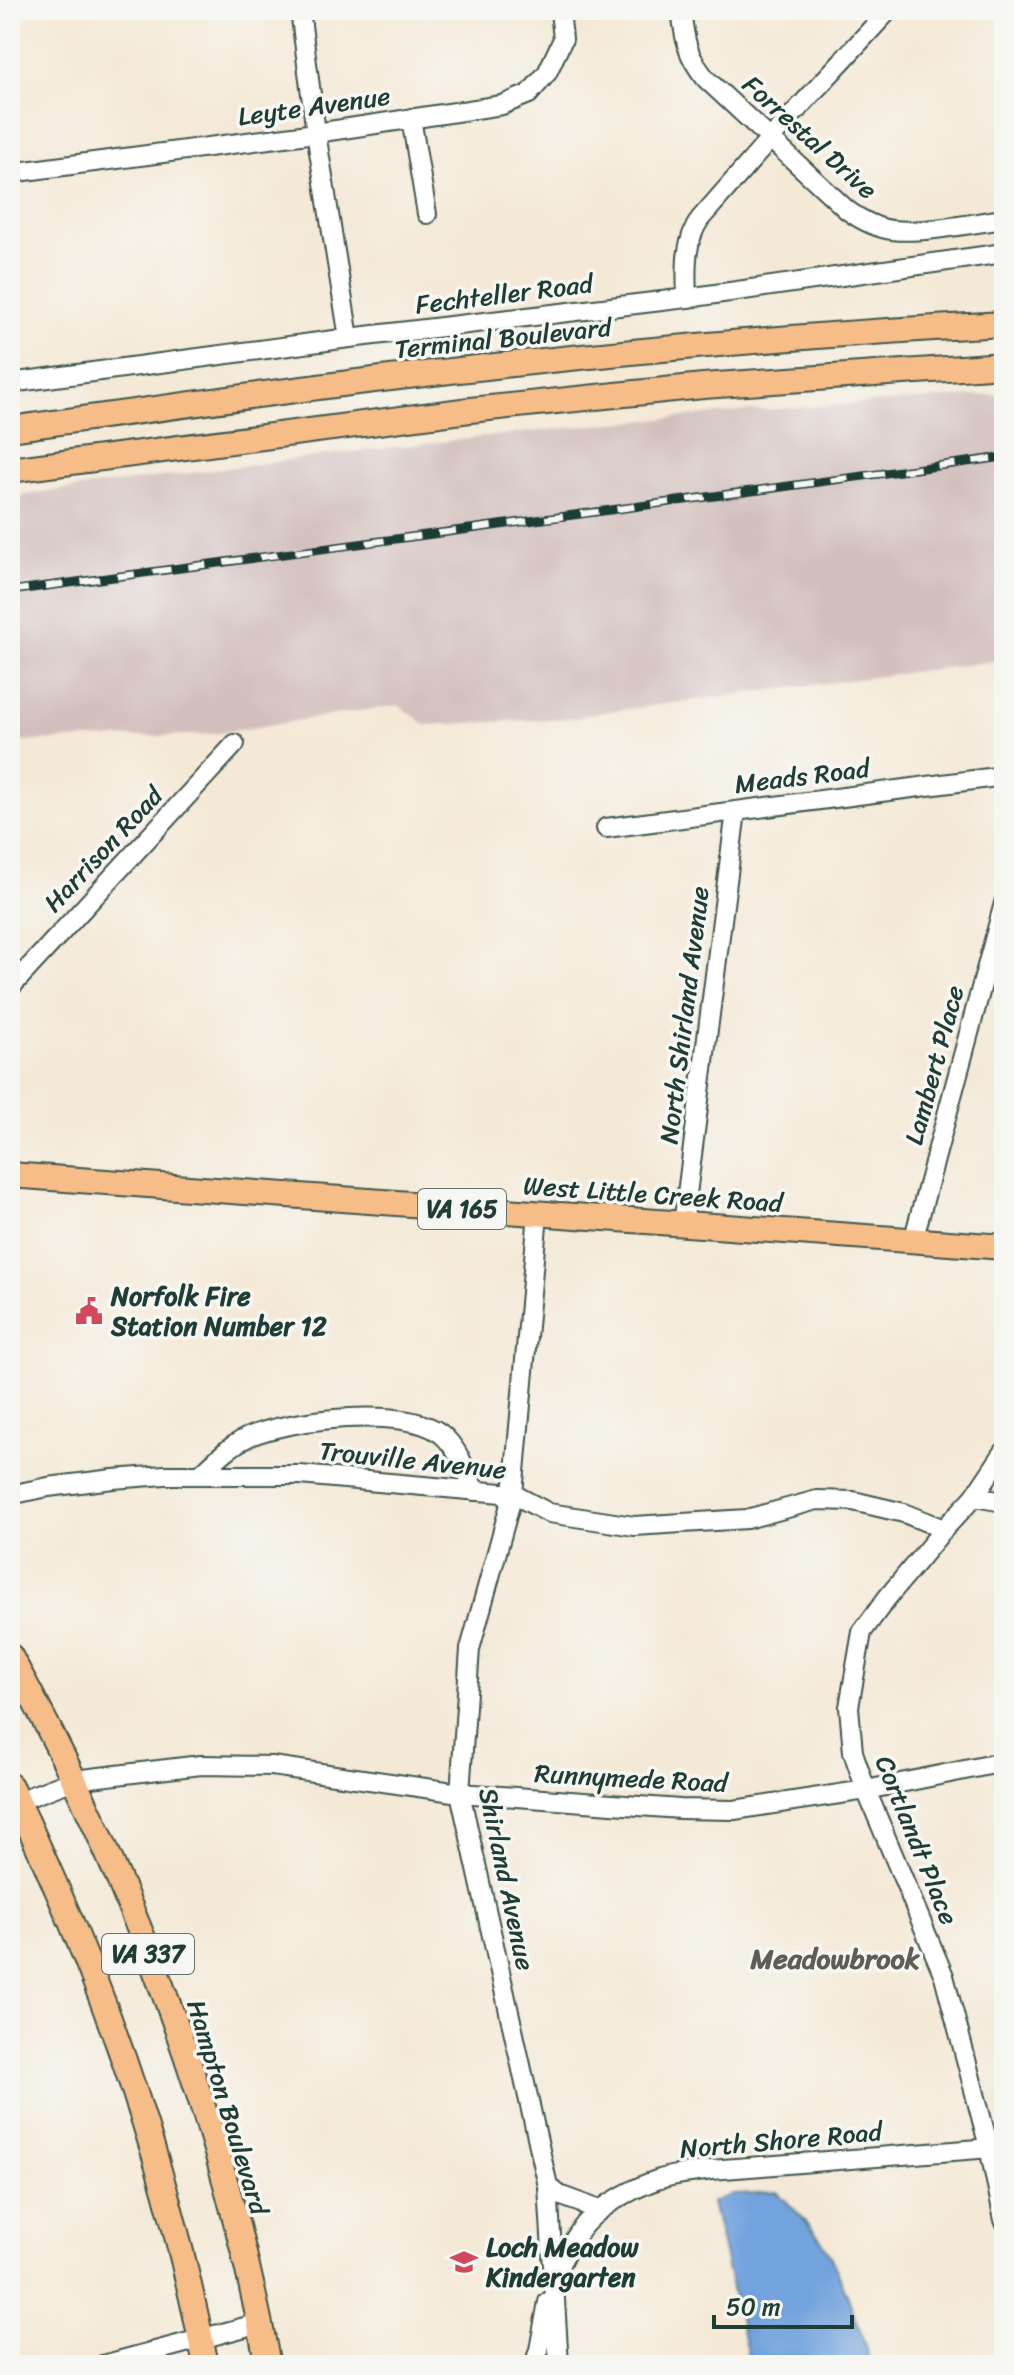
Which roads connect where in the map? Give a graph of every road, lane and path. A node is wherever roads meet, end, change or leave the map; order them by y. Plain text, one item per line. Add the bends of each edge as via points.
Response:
1 (300, 10) edge
2 (560, 10) edge
3 (681, 10) edge
4 (889, 10) edge
5 (411, 118) junction
6 (316, 133) junction
7 (771, 138) junction
8 (10, 173) edge
9 (427, 214) dead end
10 (1004, 219) edge
11 (1004, 253) edge
12 (687, 298) junction
13 (1004, 324) edge
14 (349, 338) junction
15 (1004, 365) edge
16 (10, 383) edge
17 (10, 429) edge
18 (10, 470) edge
19 (235, 744) dead end
20 (1004, 776) edge
21 (736, 811) junction
22 (606, 828) dead end
23 (1004, 903) edge
24 (10, 988) edge
25 (10, 1175) edge
26 (538, 1214) junction
27 (683, 1225) junction
28 (913, 1241) junction
29 (1004, 1247) edge
30 (1004, 1452) edge
31 (200, 1475) junction
32 (475, 1491) junction
33 (513, 1494) junction
34 (10, 1495) edge
35 (974, 1497) junction
36 (1004, 1502) edge
37 (944, 1529) junction
38 (10, 1656) edge
39 (1004, 1762) edge
40 (74, 1780) junction
41 (866, 1790) junction
42 (460, 1793) junction
43 (14, 1794) edge
44 (996, 2147) edge
45 (548, 2186) junction
46 (600, 2210) junction
47 (1004, 2220) edge
48 (553, 2275) junction
49 (260, 2323) junction
50 (201, 2340) junction
51 (103, 2365) edge
52 (206, 2365) edge
53 (268, 2365) edge
54 (534, 2365) edge
55 (559, 2365) edge

1 - 6 street
2 - 5 street, Leyte Avenue via 563,39 547,73 529,94 502,105
3 - 7 street, Forrestal Drive via 691,61
4 - 7 street
5 - 6 street, Leyte Avenue
5 - 9 street
6 - 8 street, Leyte Avenue
6 - 14 street
7 - 10 street, Forrestal Drive via 847,210 876,227 912,231
7 - 12 street via 691,232
11 - 12 street, Fechteller Road
12 - 14 street, Fechteller Road
13 - 17 main road, Terminal Boulevard via 517,363
14 - 16 street, Fechteller Road
15 - 18 main road via 703,386 470,410
19 - 24 street, Harrison Road
20 - 21 street, Meads Road
21 - 22 street, Meads Road
21 - 27 street, North Shirland Avenue
23 - 28 street, Lambert Place
25 - 26 main road, West Little Creek Road / VA 165
26 - 27 main road, West Little Creek Road / VA 165
26 - 33 street, Shirland Avenue
27 - 28 main road, West Little Creek Road / VA 165
28 - 29 main road, West Little Creek Road / VA 165
30 - 35 street, Cortlandt Place
31 - 32 street, Trouville Avenue via 300,1475
31 - 32 street via 247,1438 285,1425 354,1418 406,1421 445,1437
31 - 34 street, Trouville Avenue via 105,1479
32 - 33 street, Trouville Avenue
33 - 37 street, Trouville Avenue via 549,1513 634,1526 747,1519 817,1500 853,1501
33 - 42 street, Shirland Avenue via 470,1649
35 - 36 street
35 - 37 street, Cortlandt Place
37 - 41 street, Cortlandt Place via 862,1632 849,1707 853,1752
38 - 40 main road, Hampton Boulevard / VA 337
39 - 41 street, Runnymede Road
40 - 42 street, Runnymede Road via 201,1765 272,1766
40 - 43 street, Runnymede Road
40 - 49 main road, Hampton Boulevard / VA 337 via 175,2026 213,2144
41 - 42 street, Runnymede Road via 734,1810
41 - 44 street, Cortlandt Place via 944,1976
42 - 45 street, Shirland Avenue
43 - 50 main road, VA 337 via 107,2012 169,2207
44 - 46 street, North Shore Road via 666,2177
44 - 47 street, Cortlandt Place
45 - 46 street
45 - 48 street, Shirland Avenue
46 - 48 street, North Shore Road via 586,2222
48 - 54 street, North Shore Road
48 - 55 street, Shirland Avenue
49 - 50 street
49 - 53 main road, Hampton Boulevard / VA 337
50 - 51 street
50 - 52 main road, VA 337

